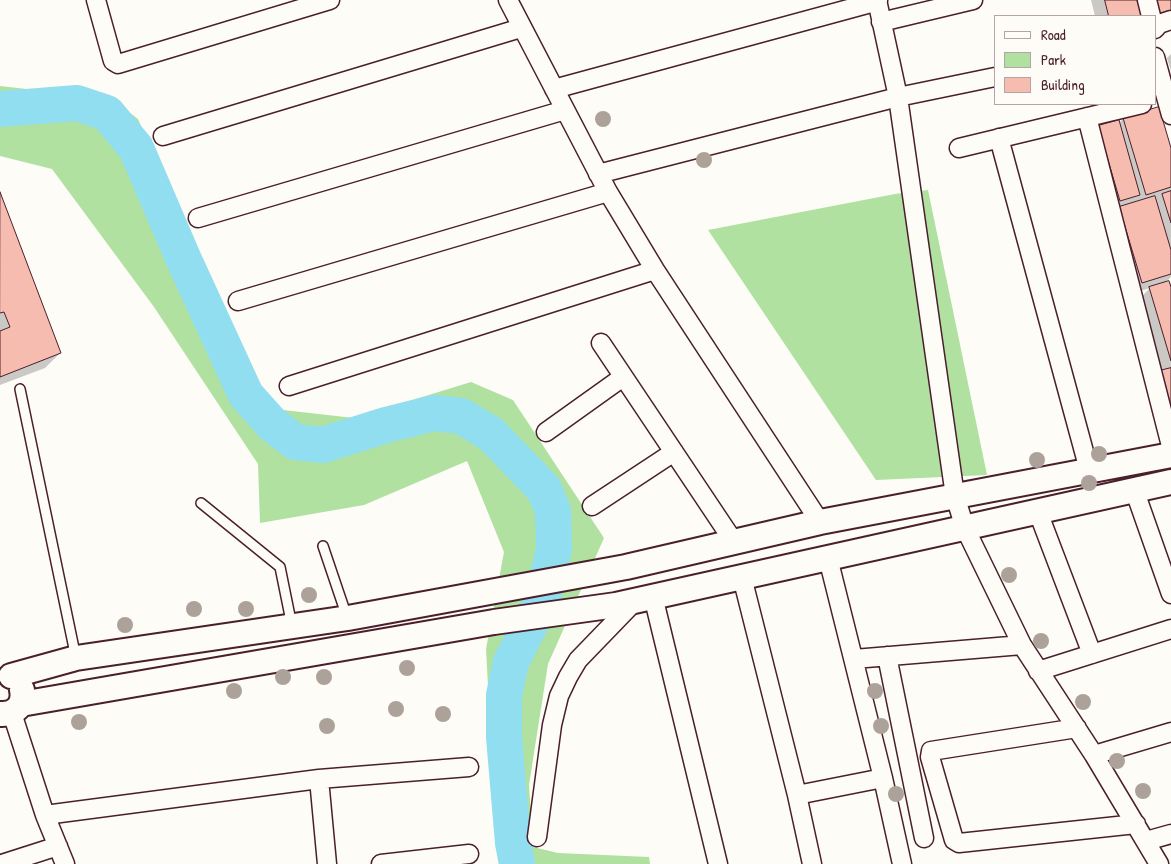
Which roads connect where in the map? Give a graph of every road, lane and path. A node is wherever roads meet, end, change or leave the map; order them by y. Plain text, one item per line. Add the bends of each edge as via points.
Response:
1 (96, 0) edge
2 (330, 0) edge
3 (878, 0) edge
4 (973, 0) edge
5 (1147, 0) edge
6 (513, 1) edge
7 (1151, 15) edge
8 (1171, 20) edge
9 (881, 22) junction
10 (521, 28) junction
11 (1156, 28) edge
12 (1156, 62) edge
13 (994, 77) edge
14 (554, 89) junction
15 (898, 97) junction
16 (1164, 104) edge
17 (1138, 105) edge
18 (565, 110) junction
19 (1087, 117) junction
20 (163, 136) dead end
21 (999, 138) junction
22 (959, 148) dead end
23 (598, 174) junction
24 (608, 192) junction
25 (198, 218) dead end
26 (655, 270) junction
27 (238, 301) dead end
28 (601, 343) dead end
29 (623, 377) junction
30 (289, 386) dead end
31 (20, 389) dead end
32 (546, 432) dead end
33 (1171, 446) edge
34 (674, 452) junction
35 (1171, 455) edge
36 (1089, 470) junction
37 (1171, 482) edge
38 (1134, 489) junction
39 (955, 496) junction
40 (201, 503) dead end
41 (592, 506) dead end
42 (1038, 512) junction
43 (820, 522) junction
44 (965, 528) junction
45 (734, 542) junction
46 (324, 546) dead end
47 (828, 558) junction
48 (742, 577) junction
49 (1171, 594) edge
50 (635, 601) junction
51 (348, 618) junction
52 (292, 626) junction
53 (1171, 629) edge
54 (1022, 645) junction
55 (1092, 654) junction
56 (887, 656) junction
57 (76, 658) junction
58 (854, 659) junction
59 (1038, 671) junction
60 (6, 676) edge
61 (11, 710) edge
62 (1076, 728) junction
63 (1171, 732) edge
64 (1094, 755) junction
65 (469, 767) dead end
66 (883, 778) junction
67 (319, 779) junction
68 (797, 795) junction
69 (45, 815) junction
70 (1136, 824) junction
71 (1171, 834) edge
72 (537, 837) dead end
73 (924, 838) dead end
74 (1146, 842) junction
75 (58, 846) junction
76 (469, 854) dead end
77 (2, 864) edge
78 (65, 864) edge
79 (327, 864) edge
80 (381, 864) edge
81 (718, 864) edge
82 (812, 864) edge
83 (902, 864) edge
84 (1158, 864) edge

1 - 2 street via 113,61 118,64
3 - 9 street
3 - 14 street
4 - 9 street
5 - 7 street
6 - 10 street
8 - 11 street
9 - 15 street
10 - 14 street
10 - 20 street
12 - 16 street
13 - 15 street
14 - 18 street
15 - 23 street
15 - 39 street
17 - 19 street
18 - 23 street
18 - 25 street
19 - 21 street
19 - 33 street
21 - 22 street
21 - 36 street
23 - 24 street
24 - 26 street
24 - 27 street
26 - 30 street
26 - 43 street
28 - 29 street
29 - 32 street
29 - 34 street
31 - 57 lane
34 - 41 street
34 - 45 street
35 - 36 street
36 - 39 street
37 - 38 street
38 - 42 street
38 - 49 street
39 - 43 street
39 - 44 street
40 - 52 lane via 280,567
42 - 44 street
42 - 55 street
43 - 45 street
44 - 47 street
44 - 54 street
45 - 51 street via 626,567
46 - 51 lane
47 - 48 street
47 - 58 street
48 - 50 street
48 - 68 street
50 - 61 street via 179,675
50 - 72 street via 578,660 559,696 552,724
50 - 81 street
51 - 52 street
52 - 57 street
53 - 55 street
54 - 56 street
54 - 59 street
55 - 59 street
56 - 58 street
56 - 73 street
57 - 60 street
58 - 66 street
59 - 62 street
60 - 61 street via 21,685 23,698
61 - 69 street
62 - 64 street
62 - 70 street via 931,752 954,840 958,843
63 - 64 street
64 - 70 street
65 - 67 street
66 - 68 street
66 - 83 street
67 - 69 street
67 - 79 street
68 - 82 street
69 - 75 street
70 - 74 street
71 - 74 street
74 - 84 street
75 - 77 street
75 - 78 street
76 - 80 street

